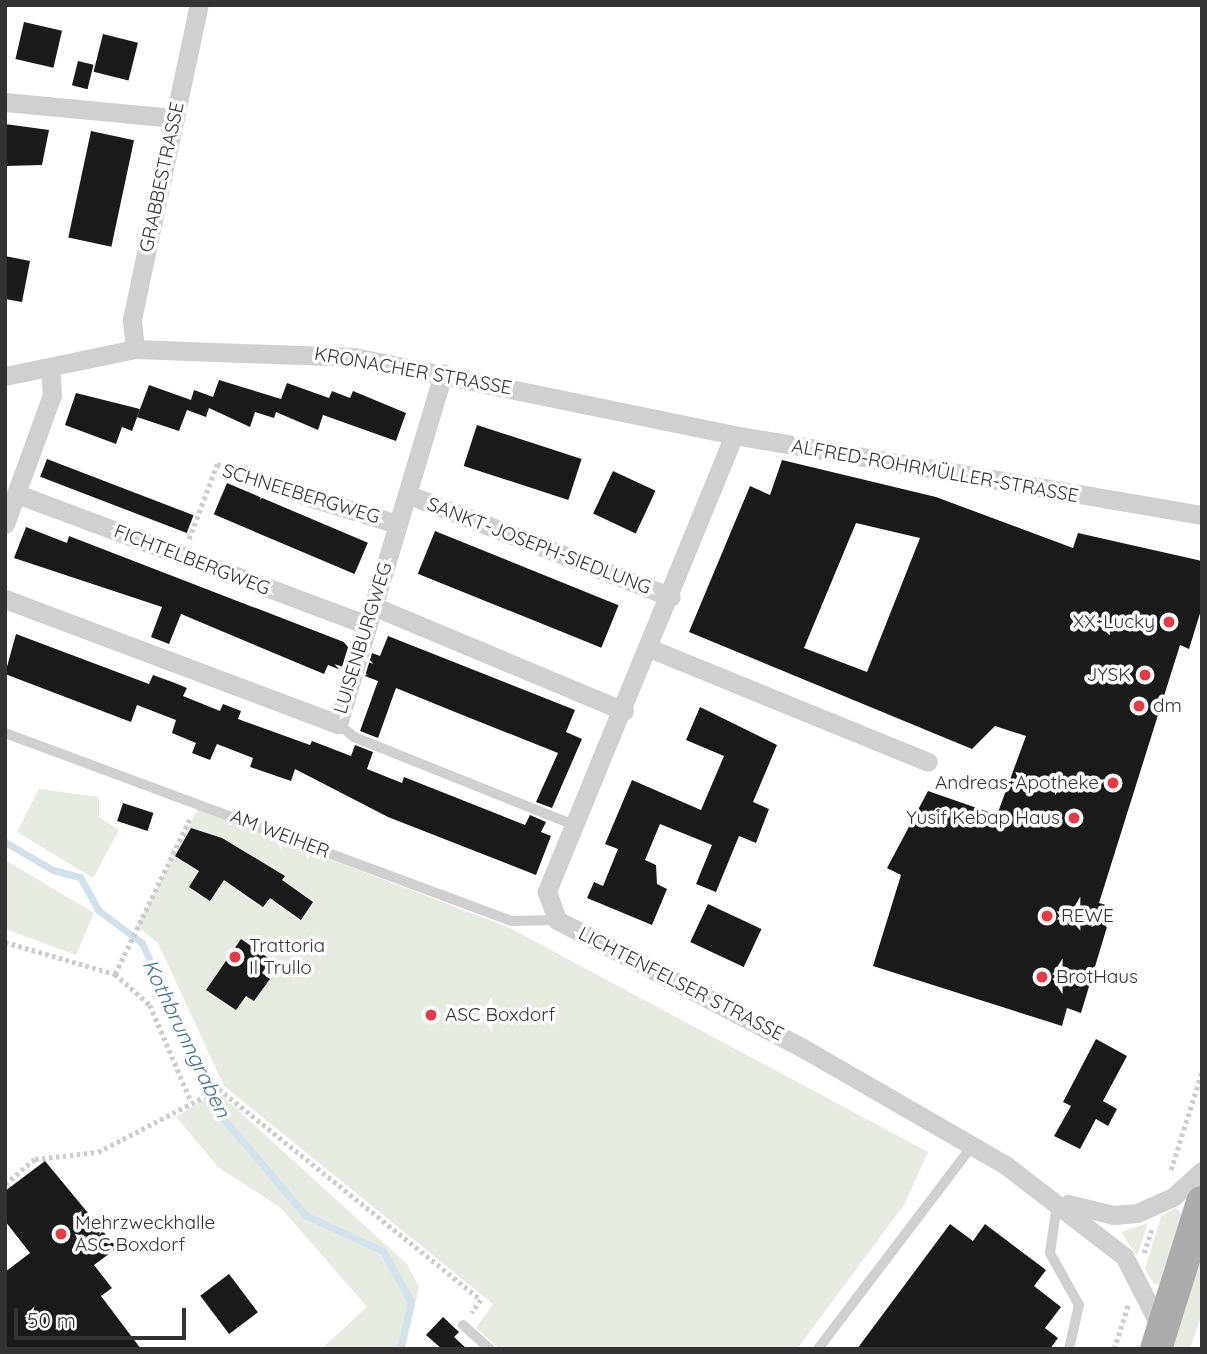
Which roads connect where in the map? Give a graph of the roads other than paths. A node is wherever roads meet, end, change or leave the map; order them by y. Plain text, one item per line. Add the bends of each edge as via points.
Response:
1 (198, 5) edge
2 (5, 102) edge
3 (174, 118) junction
4 (135, 349) junction
5 (50, 368) junction
6 (443, 373) junction
7 (5, 376) edge
8 (734, 435) junction
9 (17, 494) junction
10 (407, 494) junction
11 (305, 496) road end
12 (1137, 507) junction
13 (1202, 515) edge
14 (398, 523) junction
15 (5, 524) edge
16 (1202, 527) edge
17 (671, 597) junction
18 (5, 599) edge
19 (370, 616) junction
20 (649, 648) junction
21 (624, 711) junction
22 (338, 724) junction
23 (5, 733) edge
24 (928, 762) dead end
25 (577, 826) junction
26 (556, 920) junction
27 (973, 1144) junction
28 (1202, 1171) edge
29 (1057, 1200) junction
30 (1202, 1202) edge
31 (463, 1325) road end
32 (1158, 1339) edge
33 (490, 1349) edge
34 (818, 1349) edge
35 (1069, 1349) edge

1 - 3 street, GRABBESTRASSE
2 - 3 street
3 - 4 street, GRABBESTRASSE via 132,319
4 - 5 street, KRONACHER STRASSE
4 - 6 street, KRONACHER STRASSE via 270,349
5 - 7 street, KRONACHER STRASSE
5 - 9 street via 52,395
6 - 8 street, KRONACHER STRASSE
6 - 10 street, LUISENBURGWEG
8 - 12 street, ALFRED-ROHRMÜLLER-STRASSE
8 - 17 street, LICHTENFELSER STRASSE
9 - 15 street
9 - 19 street, FICHTELBERGWEG via 182,557
10 - 14 street, LUISENBURGWEG
10 - 17 street, SANKT-JOSEPH-SIEDLUNG
11 - 14 street, SCHNEEBERGWEG
12 - 13 street, ALFRED-ROHRMÜLLER-STRASSE
12 - 16 street, ALFRED-ROHRMÜLLER-STRASSE
14 - 19 street, LUISENBURGWEG
17 - 20 street, LICHTENFELSER STRASSE
18 - 22 street, LUISENBURGWEG
19 - 21 street
19 - 22 street, LUISENBURGWEG
20 - 21 street, LICHTENFELSER STRASSE
20 - 24 street
21 - 25 street, LICHTENFELSER STRASSE
22 - 25 lane via 354,737
23 - 26 lane, AM WEIHER via 512,921
25 - 26 street, LICHTENFELSER STRASSE via 547,892
26 - 27 street, LICHTENFELSER STRASSE
27 - 29 street, LICHTENFELSER STRASSE
27 - 34 lane
28 - 29 street, LICHTENFELSER STRASSE via 1173,1197 1137,1213 1090,1212
29 - 32 street, LICHTENFELSER STRASSE via 1134,1266
29 - 35 lane via 1050,1253 1079,1305
30 - 32 main road
31 - 33 lane

